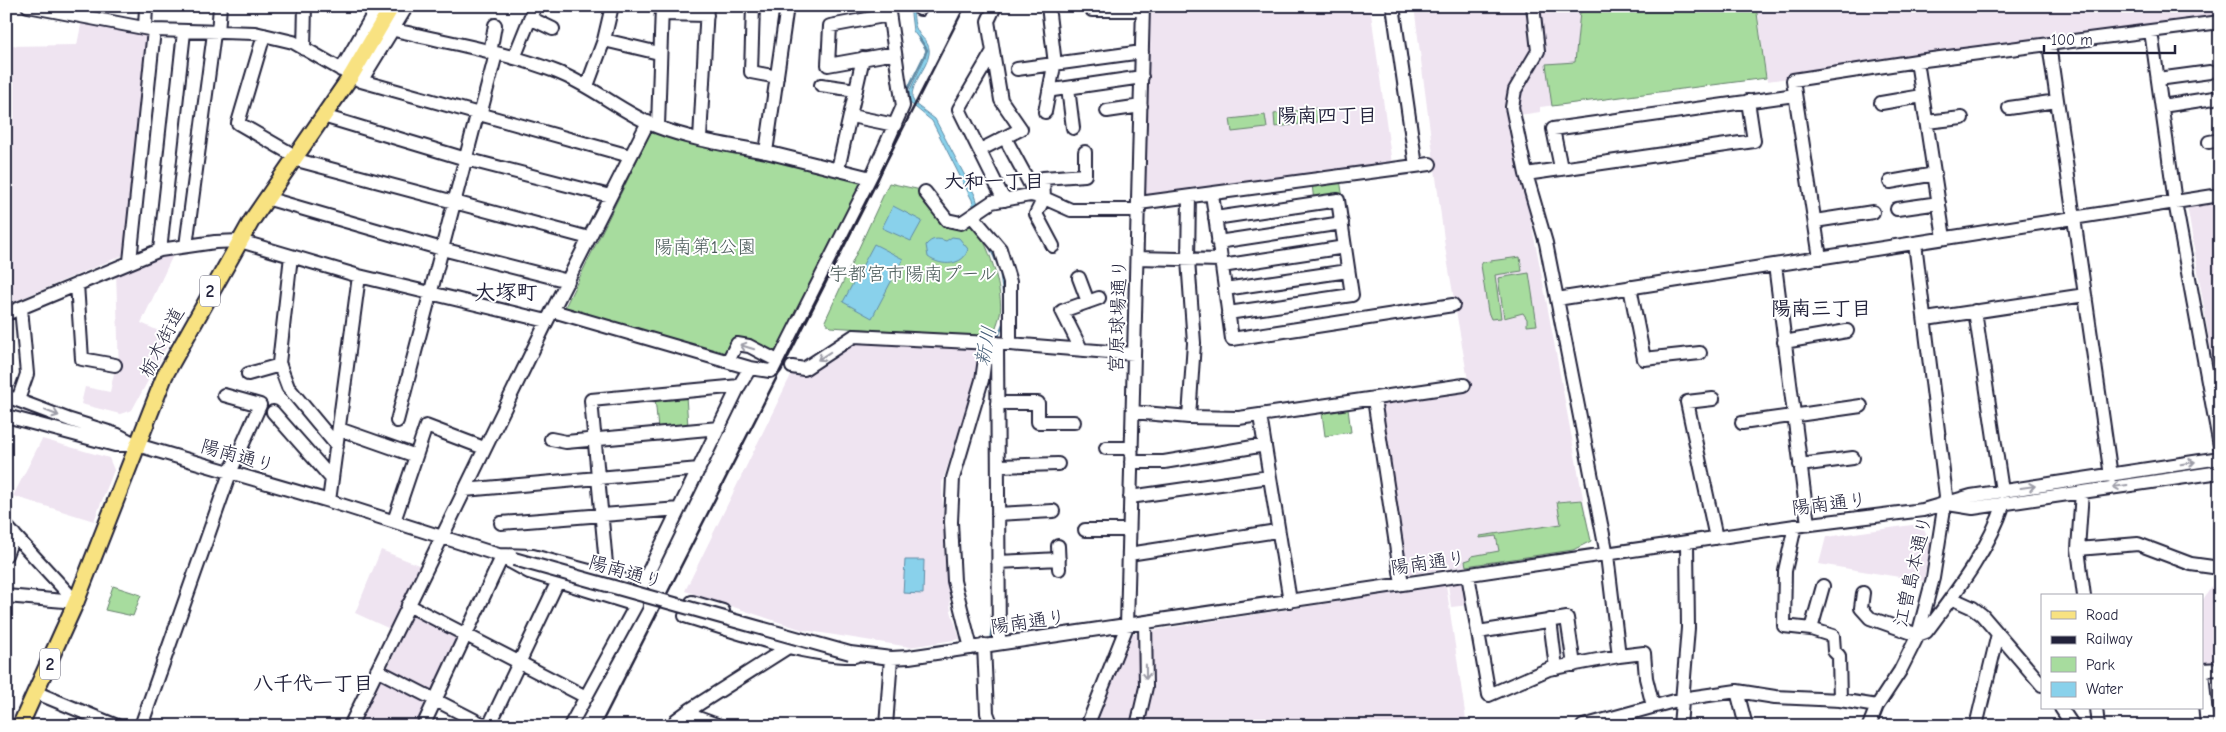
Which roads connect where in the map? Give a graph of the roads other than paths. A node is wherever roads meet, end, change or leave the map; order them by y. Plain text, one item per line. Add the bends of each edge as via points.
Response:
1 (28, 6) edge
2 (146, 6) edge
3 (220, 6) edge
4 (305, 6) edge
5 (378, 6) edge
6 (392, 6) edge
7 (407, 6) edge
8 (612, 6) edge
9 (754, 6) edge
10 (787, 6) edge
11 (995, 6) edge
12 (1048, 6) edge
13 (1393, 6) edge
14 (1533, 6) edge
15 (1143, 8) edge
16 (662, 10) edge
17 (1092, 10) dead end
18 (80, 11) edge
19 (707, 11) edge
20 (888, 11) edge
21 (532, 12) edge
22 (2220, 22) edge
23 (495, 25) dead end
24 (149, 29) junction
25 (553, 29) dead end
26 (395, 30) junction
27 (2151, 31) junction
28 (184, 32) junction
29 (216, 33) junction
30 (264, 35) junction
31 (604, 40) junction
32 (2049, 44) junction
33 (304, 49) junction
34 (992, 51) junction
35 (895, 52) junction
36 (1142, 52) junction
37 (659, 53) junction
38 (493, 54) junction
39 (514, 58) junction
40 (863, 58) junction
41 (1917, 61) junction
42 (1055, 65) junction
43 (1017, 69) dead end
44 (2210, 72) dead end
45 (351, 76) junction
46 (777, 77) junction
47 (1142, 77) junction
48 (2158, 79) junction
49 (822, 85) dead end
50 (587, 86) junction
51 (1068, 88) junction
52 (856, 90) junction
53 (1054, 90) dead end
54 (1795, 95) junction
55 (1922, 96) junction
56 (2214, 98) dead end
57 (1748, 101) junction
58 (2057, 101) junction
59 (1881, 103) dead end
60 (1141, 106) junction
61 (2162, 106) junction
62 (2009, 108) dead end
63 (1107, 111) dead end
64 (1045, 112) dead end
65 (479, 115) junction
66 (323, 116) junction
67 (851, 116) junction
68 (1962, 118) dead end
69 (1926, 122) junction
70 (653, 124) junction
71 (895, 126) junction
72 (1073, 128) dead end
73 (1005, 138) junction
74 (700, 139) junction
75 (980, 150) junction
76 (766, 152) junction
77 (1085, 152) dead end
78 (630, 156) junction
79 (294, 158) junction
80 (466, 159) junction
81 (1430, 164) dead end
82 (1416, 166) junction
83 (1562, 168) junction
84 (838, 169) junction
85 (1526, 174) junction
86 (1935, 174) junction
87 (871, 178) junction
88 (1890, 182) dead end
89 (925, 192) dead end
90 (1212, 194) junction
91 (2220, 195) edge
92 (610, 196) junction
93 (1040, 197) junction
94 (1189, 197) junction
95 (266, 198) junction
96 (1004, 200) junction
97 (2175, 202) junction
98 (454, 203) junction
99 (1939, 203) junction
100 (1139, 207) junction
101 (1897, 209) dead end
102 (1873, 212) dead end
103 (972, 216) junction
104 (1215, 218) junction
105 (2073, 218) junction
106 (1814, 221) junction
107 (1342, 223) junction
108 (589, 238) junction
109 (1944, 238) junction
110 (240, 241) junction
111 (1218, 242) junction
112 (1915, 243) junction
113 (186, 246) junction
114 (1053, 246) dead end
115 (1345, 246) junction
116 (442, 249) junction
117 (160, 250) junction
118 (291, 256) junction
119 (1137, 258) junction
120 (1820, 258) junction
121 (1188, 260) junction
122 (130, 262) junction
123 (1222, 263) junction
124 (1775, 265) junction
125 (1348, 272) junction
126 (359, 276) junction
127 (1079, 278) dead end
128 (568, 281) junction
129 (76, 284) junction
130 (1630, 287) junction
131 (1225, 289) junction
132 (430, 293) junction
133 (2085, 294) junction
134 (1557, 299) junction
135 (1453, 305) dead end
136 (21, 308) junction
137 (1974, 311) junction
138 (1228, 313) junction
139 (6, 314) edge
140 (550, 316) junction
141 (1926, 319) junction
142 (1847, 331) dead end
143 (1784, 342) junction
144 (992, 343) junction
145 (1010, 344) junction
146 (1081, 349) junction
147 (1700, 353) dead end
148 (1134, 354) junction
149 (774, 359) dead end
150 (728, 361) junction
151 (115, 365) dead end
152 (280, 365) junction
153 (792, 367) dead end
154 (750, 368) junction
155 (248, 374) dead end
156 (1464, 385) dead end
157 (739, 386) junction
158 (224, 395) dead end
159 (12, 398) edge
160 (1374, 399) junction
161 (1713, 399) dead end
162 (997, 402) junction
163 (1861, 406) dead end
164 (273, 412) dead end
165 (1133, 412) junction
166 (6, 416) edge
167 (1260, 416) junction
168 (1794, 416) junction
169 (1189, 417) junction
170 (396, 421) dead end
171 (1074, 422) dead end
172 (1742, 423) dead end
173 (719, 428) junction
174 (339, 429) junction
175 (551, 439) dead end
176 (594, 440) junction
177 (137, 445) junction
178 (1264, 445) junction
179 (336, 446) junction
180 (2220, 446) edge
181 (484, 448) junction
182 (1106, 448) dead end
183 (1132, 448) junction
184 (416, 456) junction
185 (1853, 458) dead end
186 (2220, 458) edge
187 (1131, 462) junction
188 (1058, 464) dead end
189 (1800, 464) junction
190 (998, 466) junction
191 (699, 469) junction
192 (2220, 472) edge
193 (230, 473) junction
194 (2110, 476) junction
195 (1269, 477) junction
196 (598, 478) junction
197 (332, 479) junction
198 (464, 490) junction
199 (2082, 492) junction
200 (1130, 497) junction
201 (2003, 497) junction
202 (329, 500) junction
203 (1946, 503) junction
204 (679, 509) junction
205 (1053, 510) dead end
206 (998, 514) junction
207 (601, 516) junction
208 (394, 521) junction
209 (501, 523) dead end
210 (1802, 525) junction
211 (10, 530) edge
212 (1085, 530) dead end
213 (1129, 530) junction
214 (1277, 530) junction
215 (441, 537) junction
216 (1716, 538) junction
217 (1687, 543) junction
218 (2078, 549) junction
219 (1129, 554) junction
220 (6, 555) edge
221 (1607, 555) junction
222 (505, 557) junction
223 (1059, 558) dead end
224 (998, 562) junction
225 (2220, 568) edge
226 (1468, 575) junction
227 (607, 576) junction
228 (558, 581) junction
229 (1402, 584) junction
230 (1823, 586) dead end
231 (1863, 593) dead end
232 (2084, 594) edge
233 (6, 596) edge
234 (1951, 598) junction
235 (1290, 601) junction
236 (76, 602) junction
237 (692, 602) dead end
238 (408, 605) junction
239 (685, 616) dead end
240 (1550, 620) junction
241 (1145, 624) junction
242 (1127, 626) junction
243 (1811, 629) junction
244 (1478, 632) junction
245 (465, 634) junction
246 (1998, 634) junction
247 (1918, 635) junction
248 (999, 643) junction
249 (790, 646) junction
250 (984, 646) junction
251 (971, 648) junction
252 (871, 656) junction
253 (1618, 656) junction
254 (891, 658) junction
255 (520, 662) junction
256 (1574, 665) junction
257 (1556, 668) junction
258 (2220, 669) edge
259 (377, 670) junction
260 (2204, 671) edge
261 (2041, 684) edge
262 (1737, 691) junction
263 (37, 693) junction
264 (2204, 693) edge
265 (586, 696) junction
266 (1682, 698) junction
267 (435, 699) junction
268 (1840, 700) junction
269 (1653, 706) junction
270 (1877, 706) junction
271 (2062, 710) edge
272 (2096, 710) edge
273 (693, 717) edge
274 (1603, 723) edge
275 (20, 726) edge
276 (117, 726) edge
277 (141, 726) edge
278 (350, 726) edge
279 (423, 726) edge
280 (488, 726) edge
281 (570, 726) edge
282 (673, 726) edge
283 (720, 726) edge
284 (886, 726) edge
285 (992, 726) edge
286 (1086, 726) edge
287 (1137, 726) edge
288 (1583, 726) edge
289 (1680, 726) edge
290 (1746, 726) edge
291 (1869, 726) edge
292 (1976, 726) edge
293 (2073, 726) edge
294 (2098, 726) edge
295 (2207, 726) edge

1 - 18 street
2 - 24 street
3 - 29 street
4 - 33 street
5 - 45 street
6 - 45 main road, 栃木街道 / 2
7 - 26 street
8 - 31 street
9 - 46 street via 751,72
10 - 46 street
11 - 34 street via 988,21
12 - 42 street
13 - 82 street
14 - 85 street via 1538,51 1515,90 1512,102
15 - 17 street
15 - 36 street, 宮原球場通り
16 - 19 street
16 - 37 street
18 - 24 street
19 - 74 street
20 - 35 street
20 - 40 street via 830,26 828,65
21 - 25 street
21 - 39 street
22 - 27 street
23 - 38 street
24 - 28 street
24 - 122 street
26 - 38 street
26 - 45 street
27 - 32 street
27 - 48 street
28 - 29 street
28 - 117 street
29 - 30 street
29 - 113 street
30 - 33 street via 293,42
30 - 79 street via 238,122
31 - 37 street
31 - 50 street
32 - 41 street
32 - 58 street
33 - 45 street
34 - 73 street via 1001,100 1021,129
34 - 75 street via 959,109
35 - 40 street
35 - 71 street via 903,106
36 - 42 street
36 - 47 street, 宮原球場通り
37 - 70 street
38 - 39 street
38 - 65 street
39 - 50 street
40 - 52 street
41 - 54 street via 1793,80
41 - 55 street
42 - 43 street
42 - 64 street
44 - 48 street
45 - 65 street
45 - 66 main road, 栃木街道 / 2
46 - 76 street
47 - 51 street
47 - 60 street, 宮原球場通り
48 - 61 street
49 - 52 street
50 - 70 street
51 - 53 street
51 - 72 street
52 - 67 street
54 - 57 street
54 - 106 street
55 - 59 street
55 - 69 street
56 - 61 street
57 - 83 street via 1754,141
57 - 83 street via 1553,129
58 - 62 street
58 - 105 street
60 - 63 street
60 - 100 street, 宮原球場通り
61 - 97 street
65 - 78 street
65 - 80 street
66 - 79 main road, 栃木街道 / 2
66 - 80 street
67 - 71 street
67 - 84 street
68 - 69 street
69 - 86 street
70 - 74 street
70 - 78 street
71 - 87 street
73 - 75 street
73 - 93 street
74 - 76 street
75 - 96 street
76 - 84 street
77 - 93 street via 1085,175 1043,178
78 - 92 street
79 - 95 main road, 栃木街道 / 2
79 - 98 street
80 - 92 street
80 - 98 street
81 - 82 street
82 - 90 street
83 - 85 street
84 - 87 street
85 - 134 street via 1546,243
86 - 88 street
86 - 99 street
87 - 154 street via 775,368 770,371
89 - 103 street via 947,220 961,223
90 - 94 street
90 - 104 street
91 - 97 street
92 - 108 street
93 - 96 street via 1020,196
93 - 100 street via 1071,210
93 - 114 street via 1036,214
94 - 100 street
94 - 121 street
95 - 110 main road, 栃木街道 / 2
95 - 116 street
96 - 103 street via 992,202
97 - 105 street
97 - 180 street
98 - 108 street
98 - 116 street
99 - 101 street
99 - 109 street
100 - 119 street, 宮原球場通り
102 - 106 street
103 - 145 street via 1000,249 1010,282
104 - 107 street via 1338,200
104 - 111 street
105 - 109 street
105 - 133 street
106 - 120 street
107 - 111 street
107 - 115 street
108 - 128 street
109 - 112 street
110 - 113 street
110 - 118 street
110 - 177 main road, 栃木街道 / 2 via 166,374
111 - 123 street
112 - 120 street
112 - 141 street, 江曽島本通り
113 - 117 street
115 - 123 street
115 - 125 street
116 - 128 street
116 - 132 street
117 - 122 street
118 - 126 street
118 - 152 street
119 - 121 street
119 - 148 street, 宮原球場通り
120 - 124 street
121 - 123 street
121 - 169 street via 1194,343
122 - 129 street
123 - 131 street
124 - 130 street
124 - 143 street
125 - 131 street
125 - 138 street via 1352,295
126 - 132 street
126 - 174 street
127 - 146 street via 1093,300 1062,311
128 - 140 street
129 - 136 street
129 - 151 street via 82,360
130 - 134 street
130 - 147 street via 1644,360
131 - 138 street
132 - 140 street
132 - 170 street
133 - 137 street
133 - 194 street
134 - 221 street
135 - 138 street via 1232,339
136 - 139 street
136 - 159 street via 27,374
137 - 141 street
137 - 201 street
140 - 150 street
140 - 181 street
141 - 203 street, 江曽島本通り
142 - 143 street
143 - 168 street
144 - 145 street
144 -> 153 street via 854,336 804,369
144 - 162 street
144 - 251 street via 953,478 954,581
145 - 146 street
146 - 148 street
148 - 165 street, 宮原球場通り
149 -> 150 street via 749,346 737,344
150 - 154 street
152 - 155 street
152 - 179 street via 288,387
154 - 157 street
156 - 160 street
157 - 173 street
157 - 176 street via 591,400
158 - 193 street via 260,405
159 -> 177 street via 118,434
160 - 167 street
160 - 229 street
161 - 216 street via 1687,402
162 - 171 street via 1038,402 1038,422
162 - 190 street
163 - 168 street
164 - 197 street
165 - 169 street
165 - 183 street, 宮原球場通り
166 - 177 street via 115,445
167 - 169 street
167 - 178 street
168 - 172 street
168 - 189 street
173 - 176 street
173 - 191 street
174 - 179 street
174 - 184 street
175 - 176 street via 566,442
176 - 196 street
177 - 193 street, 陽南通り
177 - 236 main road, 栃木街道 / 2
178 - 187 street via 1164,462
178 - 195 street
179 - 197 street
181 - 184 street via 426,426
181 - 198 street
182 - 183 street
183 - 187 street, 宮原球場通り
184 - 208 street
185 - 189 street
194 -> 186 street
187 - 200 street, 宮原球場通り
188 - 190 street
189 - 210 street
190 - 206 street
191 - 196 street
191 - 204 street
192 -> 199 street
193 - 202 street, 陽南通り
193 - 277 street
201 -> 194 street
195 - 200 street
195 - 214 street
196 - 198 street
196 - 207 street
197 - 202 street
198 - 215 street
199 - 201 street
199 - 218 street
200 - 213 street, 宮原球場通り
201 - 203 street, 陽南通り via 1971,496
201 - 234 street via 1991,533
202 - 208 street, 陽南通り
203 - 210 street, 陽南通り
203 - 247 street, 江曽島本通り via 1935,570
204 - 207 street
204 - 227 street via 642,585
205 - 206 street
206 - 224 street
207 - 209 street
207 - 227 street
208 - 215 street, 陽南通り
210 - 216 street, 陽南通り
210 - 243 street via 1785,571 1784,626
211 - 220 street
211 - 236 street
212 - 213 street
213 - 219 street, 宮原球場通り
214 - 219 street
214 - 235 street
215 - 222 street, 陽南通り
215 - 238 street
216 - 217 street, 陽南通り
217 - 221 street, 陽南通り
217 - 266 street via 1688,628
218 - 225 street via 2138,544 2191,564
218 - 232 street
219 - 242 street, 宮原球場通り
221 - 226 street, 陽南通り
221 - 253 street
222 - 227 street via 533,556
222 - 228 street via 529,572
222 - 245 street
222 - 252 street, 陽南通り, bridge via 850,653
223 - 224 street
224 - 248 street
226 - 229 street, 陽南通り
226 - 244 street
228 - 255 street
228 - 265 street via 636,605
229 - 235 street, 陽南通り
230 - 243 street
231 - 247 street via 1861,608 1870,618
233 - 236 street
234 - 246 street via 1973,608
234 - 247 street via 1926,632
235 - 241 street, 陽南通り
236 - 263 main road, 栃木街道 / 2
237 - 252 street via 840,644
238 - 245 street
238 - 259 street
239 - 249 street
240 - 244 street
240 - 256 street via 1567,618
240 - 257 street
241 - 242 street, 陽南通り
241 -> 287 street via 1146,686
242 - 248 street, 陽南通り
242 - 286 street
243 - 268 street via 1833,636 1834,651 1839,656
244 - 257 street via 1489,695
245 - 255 street
245 - 267 street
246 - 261 street
246 - 292 street
247 - 270 street, 江曽島本通り
248 - 250 street, 陽南通り
249 - 252 street via 838,656
249 - 273 street
250 - 251 street, 陽南通り
250 - 285 street via 987,713
251 - 254 street, 陽南通り
252 - 254 street, 陽南通り
253 - 256 street
253 - 269 street via 1644,653
254 - 284 street
255 - 265 street
255 - 280 street
256 - 257 street
258 - 260 street
259 - 267 street
259 - 278 street
262 - 266 street
262 - 268 street via 1775,697
262 - 290 street
263 - 275 main road, 栃木街道 / 2
263 - 276 street
264 - 295 street
265 - 281 street
266 - 269 street
266 - 289 street
267 - 279 street
267 - 280 street
268 - 270 street
269 - 274 street
270 - 291 street, 江曽島本通り
271 - 293 street
272 - 294 street
273 - 282 street via 676,720
273 - 283 street
274 - 288 street

